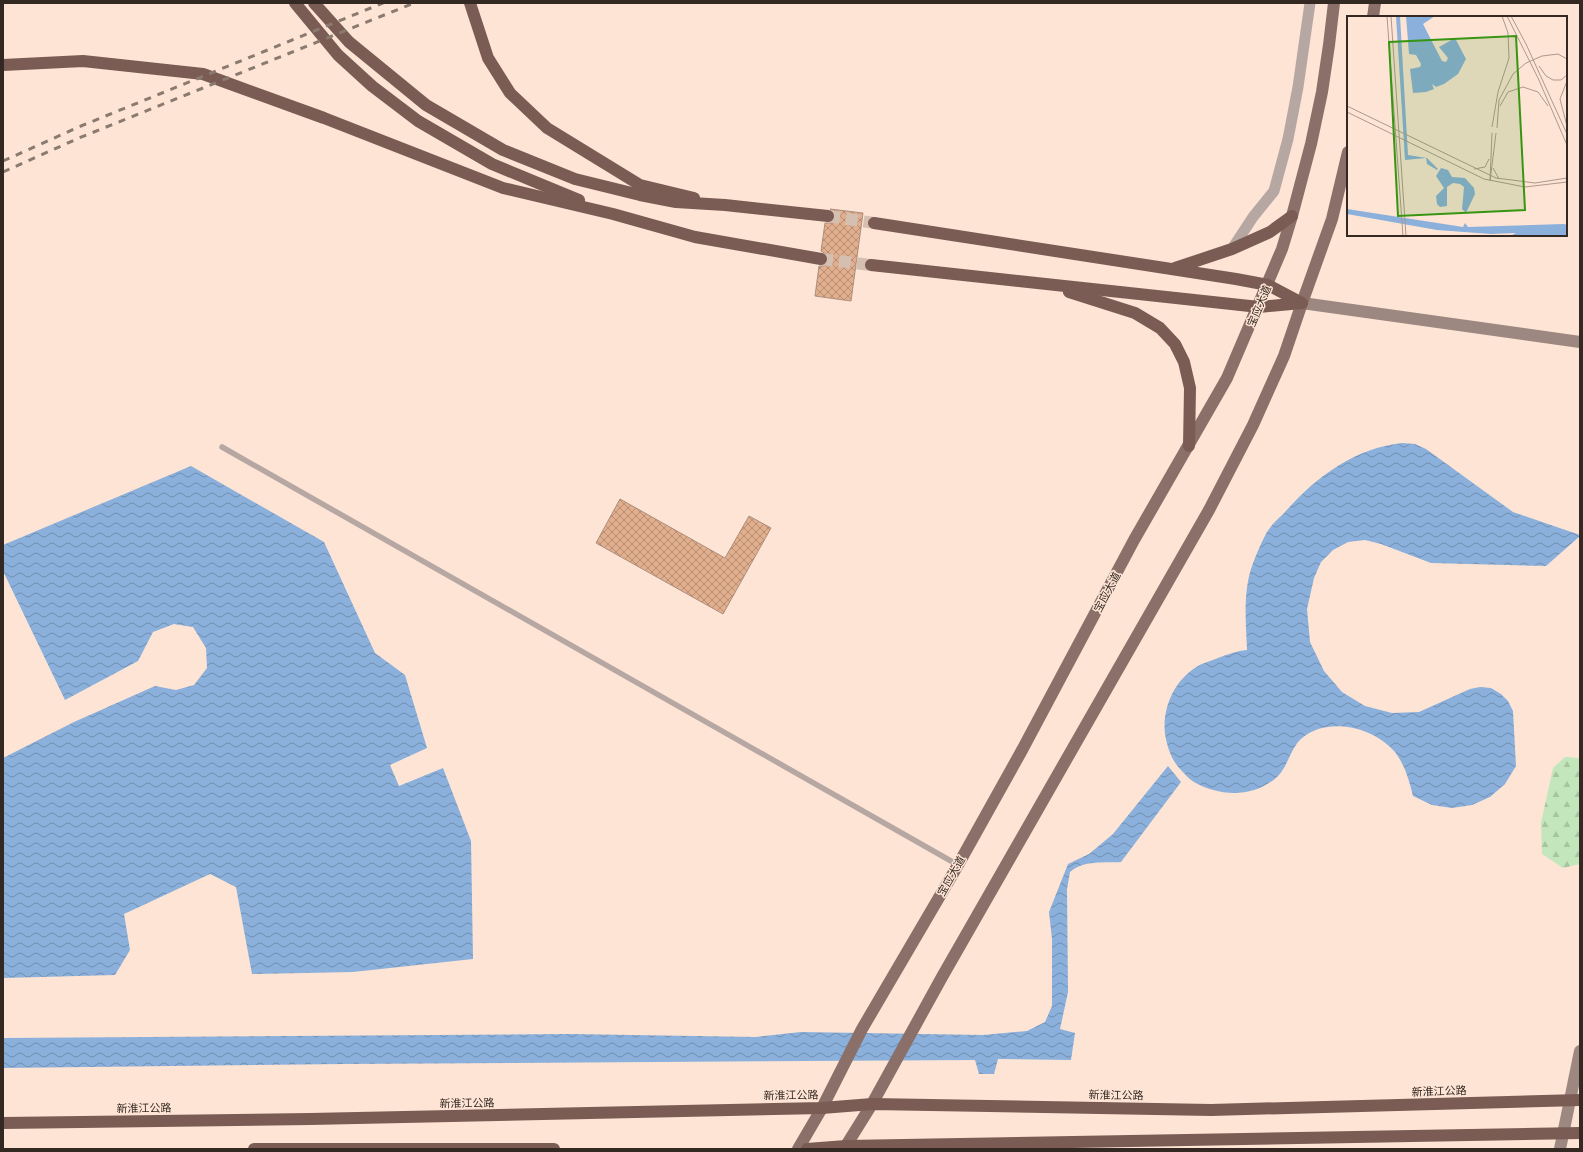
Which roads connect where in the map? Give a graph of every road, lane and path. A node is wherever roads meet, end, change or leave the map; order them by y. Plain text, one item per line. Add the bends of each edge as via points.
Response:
1 (295, 3) edge
2 (314, 3) edge
3 (470, 3) edge
4 (1310, 3) edge
5 (1334, 3) edge
6 (1374, 3) edge
7 (1373, 16) edge
8 (3, 66) edge
9 (1347, 156) edge
10 (725, 205) junction
11 (613, 214) junction
12 (828, 216) tunnel mouth
13 (1292, 216) junction
14 (874, 223) tunnel mouth
15 (1232, 249) junction
16 (821, 259) tunnel mouth
17 (871, 265) tunnel mouth
18 (1172, 269) junction
19 (1047, 284) junction
20 (1268, 285) junction
21 (1302, 303) junction
22 (1259, 307) junction
23 (1580, 342) edge
24 (1189, 446) junction
25 (222, 447) dead end
26 (958, 865) junction
27 (1580, 1051) edge
28 (1575, 1100) edge
29 (872, 1104) junction
30 (822, 1108) junction
31 (3, 1123) edge
32 (1572, 1134) edge
33 (845, 1148) edge
34 (254, 1149) edge
35 (554, 1149) edge
36 (798, 1149) edge
37 (806, 1149) edge
38 (1560, 1149) edge

1 - 11 highway via 338,54 372,86 418,121 492,164
2 - 10 highway via 349,42 426,105 503,150 575,179 676,202
3 - 10 highway via 488,58 510,93 547,128 640,185
4 - 15 street via 1298,87 1274,191
5 - 13 main road, 宝应大道 via 1322,92
6 - 7 main road
8 - 11 highway via 83,61 203,74 502,188
9 - 21 main road via 1332,219
10 - 12 highway
11 - 16 highway via 694,238
13 - 15 highway via 1270,232
13 - 20 main road, 宝应大道
14 - 18 highway
15 - 18 highway
17 - 19 highway
18 - 20 highway
19 - 22 highway
19 - 24 highway via 1135,313 1160,328 1175,344 1184,362 1190,388
20 - 21 highway
20 - 22 main road, 宝应大道
21 - 22 highway
21 - 23 street
21 - 29 main road via 1284,356 1253,425 1209,510
22 - 24 main road, 宝应大道 via 1227,378
24 - 26 main road, 宝应大道 via 1134,540
25 - 26 lane
26 - 30 main road, 宝应大道 via 862,1030
27 - 28 street
28 - 29 highway, 新淮江公路 via 1211,1110
28 - 32 street
29 - 30 highway, 新淮江公路
29 - 33 main road
30 - 31 highway, 新淮江公路
30 - 36 main road, 宝应大道
32 - 33 highway via 1214,1138
32 - 38 street
33 - 37 highway
34 - 35 highway

